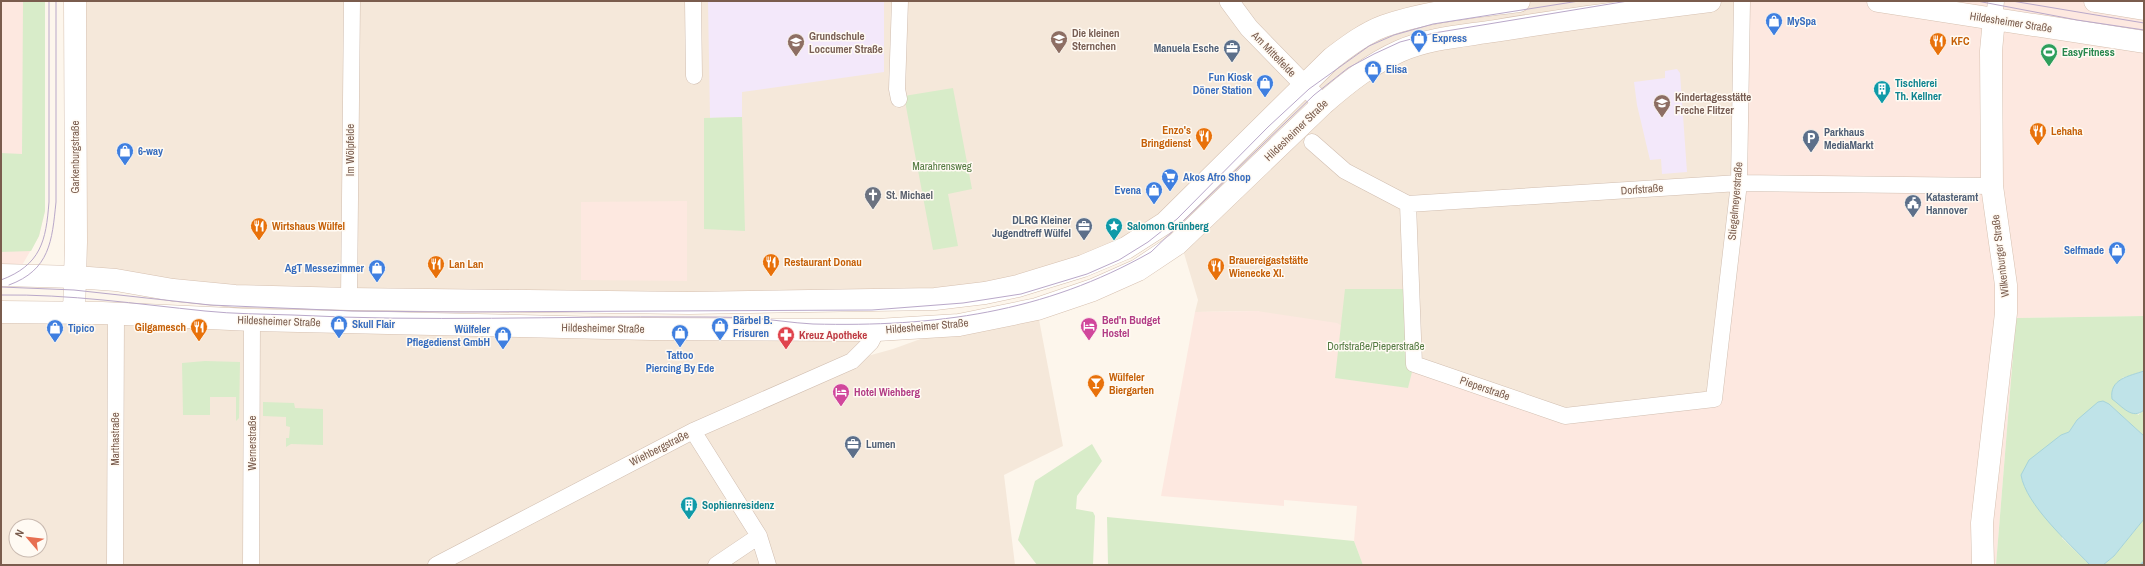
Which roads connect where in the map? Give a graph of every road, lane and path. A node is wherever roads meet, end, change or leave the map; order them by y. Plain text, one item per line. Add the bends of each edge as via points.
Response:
1 (75, 1) edge
2 (352, 1) edge
3 (693, 1) edge
4 (900, 1) edge
5 (1229, 1) edge
6 (1519, 1) edge
7 (1710, 1) edge
8 (1742, 1) edge
9 (1878, 1) edge
10 (2095, 1) edge
11 (2144, 9) edge
12 (1995, 10) edge
13 (2144, 42) edge
14 (694, 76) dead end
15 (1305, 84) junction
16 (898, 99) dead end
17 (1323, 104) junction
18 (1312, 142) dead end
19 (1739, 183) junction
20 (1992, 186) junction
21 (1408, 204) junction
22 (1, 275) edge
23 (75, 277) junction
24 (349, 300) junction
25 (1, 312) edge
26 (74, 314) junction
27 (116, 314) junction
28 (252, 320) junction
29 (877, 330) junction
30 (1714, 399) joint
31 (693, 431) junction
32 (760, 536) junction
33 (115, 565) edge
34 (251, 565) edge
35 (436, 565) edge
36 (716, 565) edge
37 (768, 565) edge
38 (1982, 565) edge

1 - 23 main road, Garkenburgstraße
2 - 24 street, Im Wölpfelde
3 - 14 street
4 - 16 street
5 - 15 street, Am Mittelfelde via 1250,28
6 - 15 main road via 1435,13 1384,26 1363,36 1332,58
7 - 17 main road, Hildesheimer Straße via 1561,20 1437,40 1402,50 1375,63
8 - 19 street, Stiegelmeyerstraße
9 - 12 main road, Hildesheimer Straße
10 - 11 main road
12 - 13 main road, Hildesheimer Straße
12 - 20 main road, Wilkenburger Straße via 1991,51
15 - 17 street, Am Mittelfelde
15 - 24 main road via 1165,223 1126,248 1083,266 1018,286 951,298 817,301 674,303
17 - 29 main road, Hildesheimer Straße via 1177,244 1138,270 1093,290 1025,312 959,325
18 - 21 street via 1345,171
19 - 20 street, Dorfstraße
19 - 21 street, Dorfstraße
19 - 30 street, Stiegelmeyerstraße
20 - 38 main road, Wilkenburger Straße via 2006,285 2006,313 1982,523
21 - 30 street, Pieperstraße via 1414,364 1565,416
22 - 23 main road
23 - 24 main road via 234,296
23 - 26 main road, Garkenburgstraße
25 - 26 main road, Hildesheimer Straße
26 - 27 main road, Hildesheimer Straße
27 - 28 main road, Hildesheimer Straße
27 - 33 street, Marthastraße
28 - 29 main road, Hildesheimer Straße via 643,329
28 - 34 street, Wernerstraße
29 - 31 street, Wiehbergstraße via 871,342 852,361
31 - 32 street
31 - 35 street, Wiehbergstraße
32 - 36 street
32 - 37 street

